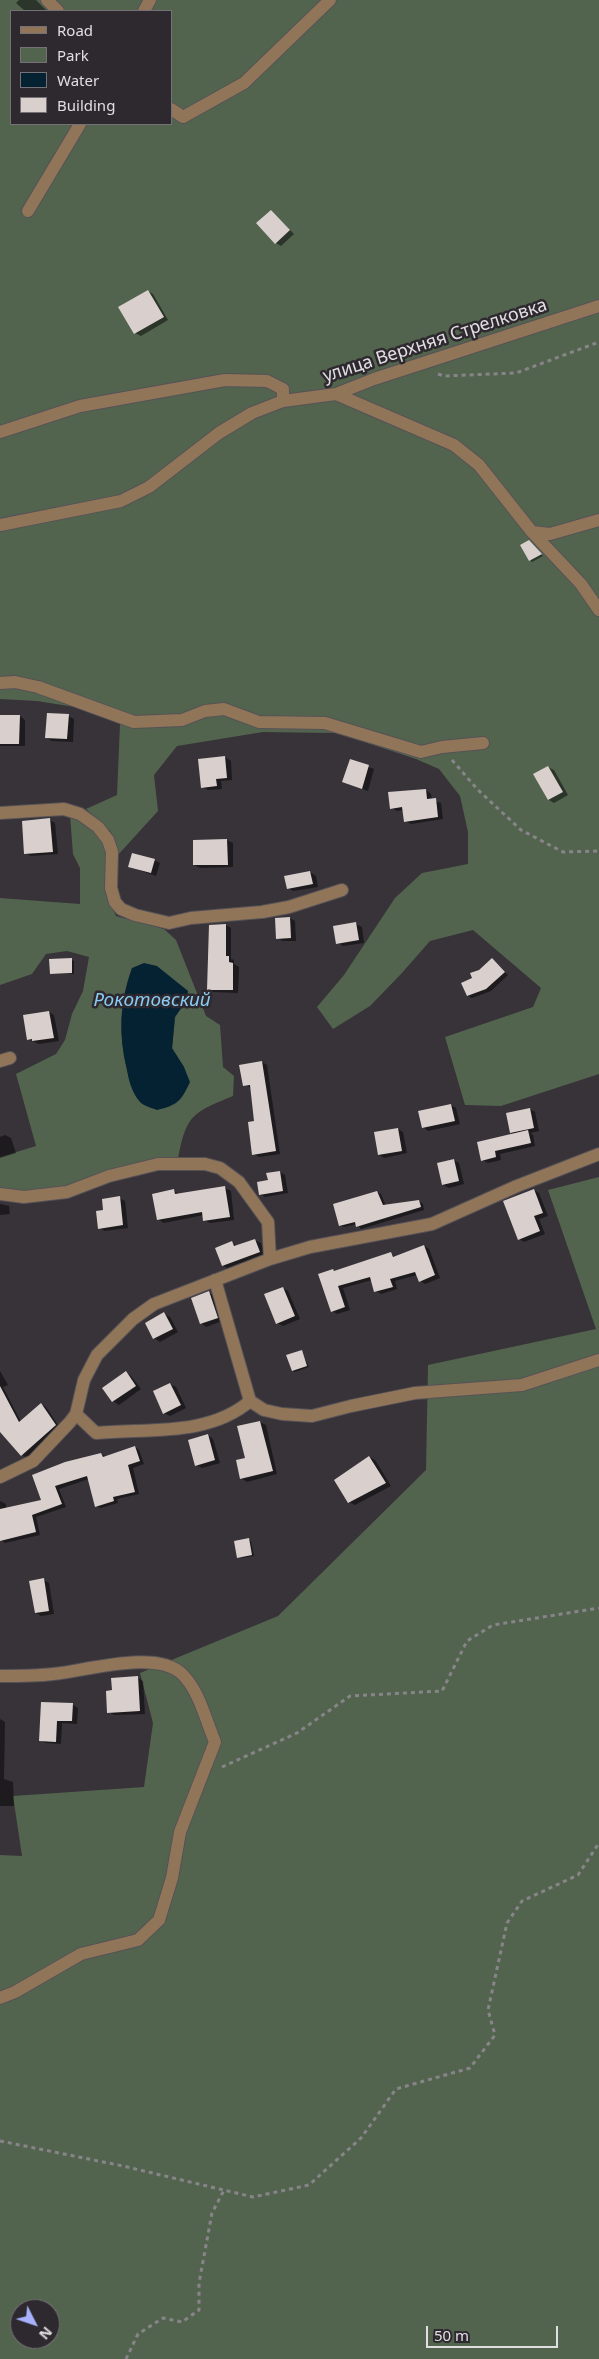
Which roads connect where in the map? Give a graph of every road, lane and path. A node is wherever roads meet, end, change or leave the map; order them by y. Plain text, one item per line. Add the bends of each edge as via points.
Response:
1 (47, 0) edge
2 (330, 0) edge
3 (57, 10) edge
4 (172, 110) edge
5 (79, 125) edge
6 (28, 211) dead end
7 (599, 306) edge
8 (599, 342) edge
9 (415, 368) junction
10 (336, 394) junction
11 (283, 401) junction
12 (0, 432) edge
13 (599, 520) edge
14 (0, 525) edge
15 (532, 532) junction
16 (599, 610) edge
17 (0, 683) edge
18 (483, 743) dead end
19 (442, 747) junction
20 (0, 813) edge
21 (599, 851) edge
22 (342, 890) dead end
23 (599, 1154) edge
24 (0, 1194) edge
25 (270, 1259) junction
26 (215, 1280) junction
27 (599, 1360) edge
28 (250, 1401) junction
29 (76, 1414) junction
30 (0, 1477) edge
31 (599, 1608) edge
32 (0, 1676) edge
33 (203, 1776) junction
34 (599, 1843) edge
35 (0, 1998) edge
36 (0, 2141) edge
37 (224, 2190) junction
38 (126, 2359) edge

1 - 3 street
2 - 4 street via 244,83 183,117
5 - 6 street
7 - 9 street, улица Верхняя Стрелковка
8 - 9 path via 516,373 444,376
9 - 10 street, улица Верхняя Стрелковка
10 - 11 street, улица Верхняя Стрелковка
10 - 15 street via 454,445 479,465
11 - 12 street via 283,389 267,381 225,380 80,406
11 - 14 street, улица Верхняя Стрелковка via 252,413 219,433 149,487 121,501
13 - 15 street via 550,534
15 - 16 street via 581,584
17 - 19 street via 15,682 38,687 134,722 182,720 204,711 224,709 259,722 325,723 421,752
18 - 19 street
19 - 21 path via 478,790 522,830 563,852
20 - 22 street via 64,810 80,814 98,827 108,840 112,852 111,888 115,902 121,909 135,915 168,923 262,912
23 - 25 street via 432,1224 310,1247
24 - 25 street via 24,1197 67,1192 109,1176 158,1164 205,1164 220,1168 239,1182 268,1222
25 - 26 street
26 - 28 street
26 - 29 street via 154,1304 133,1319 97,1355 84,1380
27 - 28 street via 522,1385 415,1393 312,1416 264,1410
28 - 29 street via 236,1413 182,1429 96,1433
29 - 30 street via 33,1460
31 - 33 path via 493,1625 467,1641 442,1691 350,1696 297,1732
32 - 33 street via 55,1674 112,1663 169,1664 193,1688 215,1742
33 - 35 street via 180,1832 160,1920 138,1940 81,1954
34 - 37 path via 578,1875 522,1901 507,1922 488,2010 494,2035 470,2068 396,2089 360,2138 309,2185 253,2197
36 - 37 path
37 - 38 path via 212,2213 199,2283 199,2310 182,2322 163,2318 138,2334

